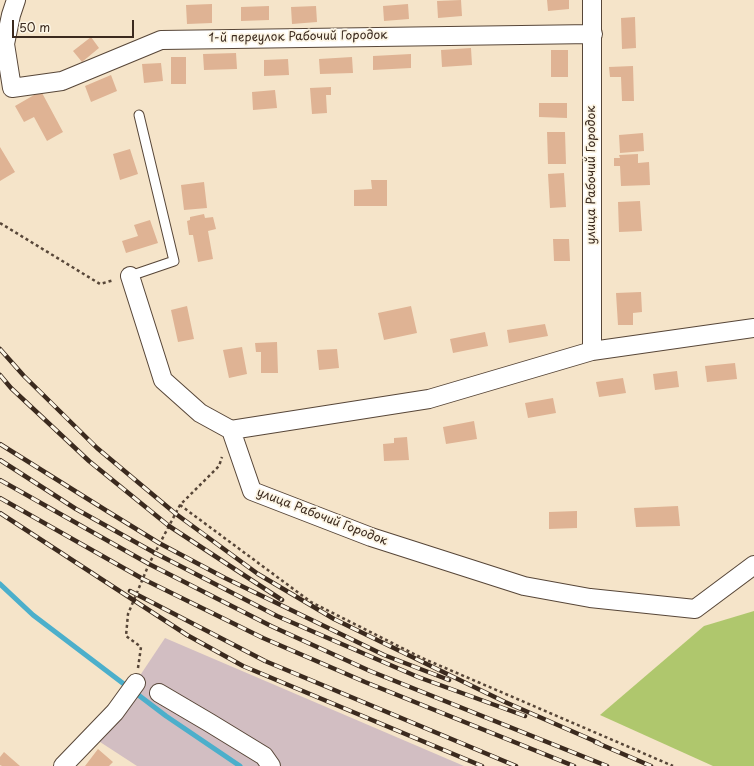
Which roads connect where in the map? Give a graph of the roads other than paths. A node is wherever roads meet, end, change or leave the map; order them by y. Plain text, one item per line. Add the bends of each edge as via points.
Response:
1 (16, 0) edge
2 (592, 0) edge
3 (593, 34) junction
4 (139, 115) dead end
5 (130, 276) joint
6 (754, 328) edge
7 (592, 351) junction
8 (232, 430) junction
9 (754, 565) edge
10 (136, 683) road end
11 (159, 693) dead end
12 (63, 766) edge
13 (271, 766) edge

1 - 3 street, 1-й переулок Рабочий Городок via 5,44 12,88 62,81 161,40
2 - 3 street, улица Рабочий Городок
3 - 7 street, улица Рабочий Городок
4 - 5 lane via 174,261
5 - 8 street via 163,380 200,412
6 - 7 street
7 - 8 street via 429,399
8 - 9 street, улица Рабочий Городок via 252,491 371,537 524,586 590,598 695,609
10 - 12 street via 115,712
11 - 13 street via 264,756

